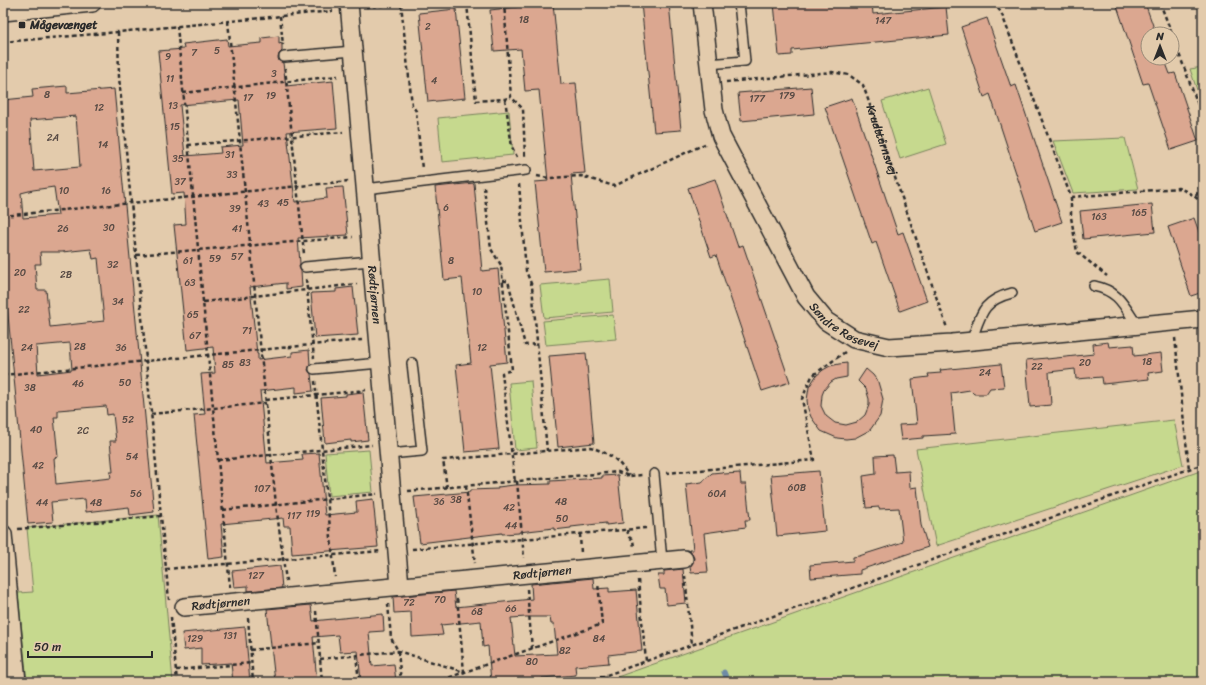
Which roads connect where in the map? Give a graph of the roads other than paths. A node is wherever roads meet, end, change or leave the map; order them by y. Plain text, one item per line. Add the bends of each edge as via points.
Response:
1 (92, 3) edge
2 (702, 3) edge
3 (739, 3) edge
4 (349, 6) edge
5 (3, 12) edge
6 (353, 51) junction
7 (284, 57) road end
8 (708, 64) junction
9 (524, 172) road end
10 (364, 184) junction
11 (371, 261) junction
12 (305, 267) road end
13 (1094, 286) dead end
14 (1012, 293) dead end
15 (1203, 319) edge
16 (1137, 325) junction
17 (971, 342) junction
18 (380, 363) junction
19 (412, 363) dead end
20 (314, 369) road end
21 (389, 454) junction
22 (654, 474) road end
23 (7, 532) edge
24 (684, 559) road end
25 (662, 560) junction
26 (5, 572) edge
27 (400, 586) junction
28 (175, 608) road end
29 (17, 682) edge

1 - 5 street
2 - 8 street, Søndre Røsevej
3 - 8 lane via 745,60
4 - 6 street, Rødtjørnen
6 - 7 lane
6 - 10 street, Rødtjørnen
8 - 17 street, Søndre Røsevej via 714,110 721,136 806,297 826,321 854,339 889,347
9 - 10 lane via 424,182
10 - 11 street, Rødtjørnen
11 - 12 lane
11 - 18 street, Rødtjørnen
13 - 16 lane via 1105,288 1119,297
14 - 17 lane via 1000,296 982,310
15 - 16 street, Søndre Røsevej
16 - 17 street, Søndre Røsevej
18 - 20 lane
18 - 21 street, Rødtjørnen
19 - 21 lane via 422,451
21 - 27 street, Rødtjørnen
22 - 25 lane
23 - 26 street
24 - 25 street, Rødtjørnen
25 - 27 street, Rødtjørnen
26 - 29 street
27 - 28 street, Rødtjørnen

